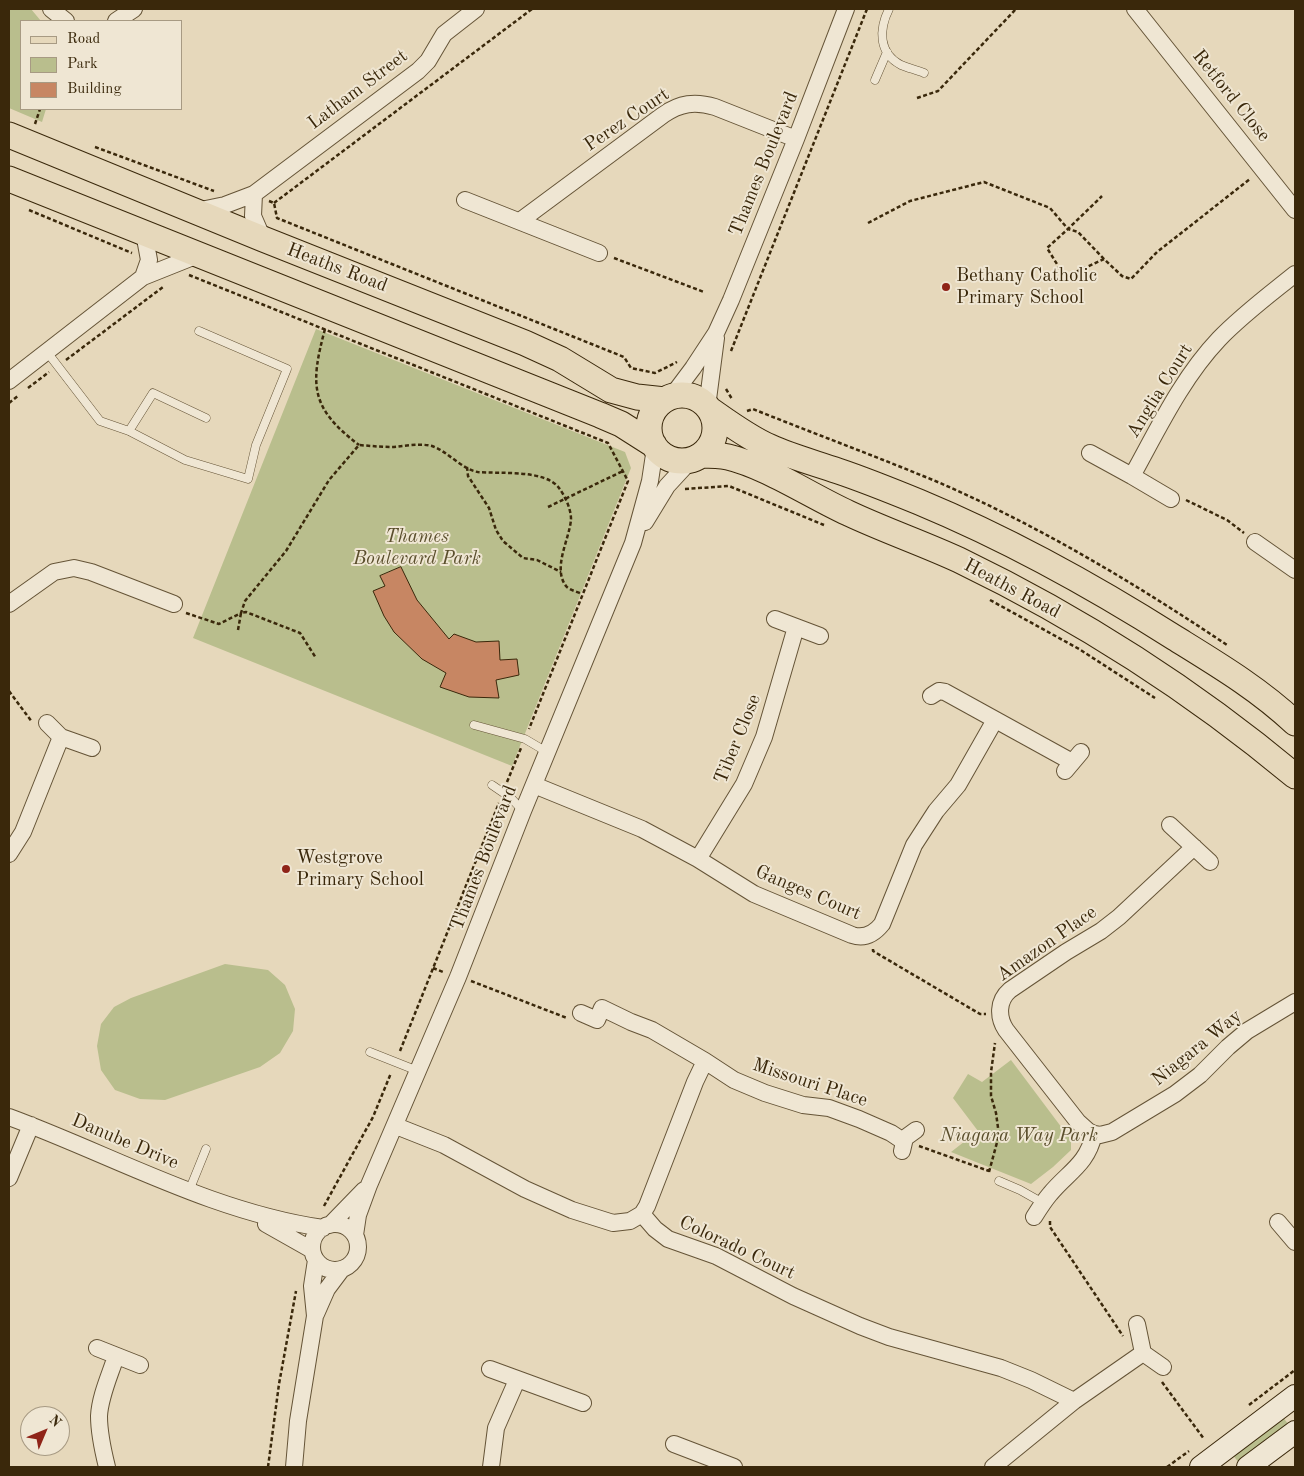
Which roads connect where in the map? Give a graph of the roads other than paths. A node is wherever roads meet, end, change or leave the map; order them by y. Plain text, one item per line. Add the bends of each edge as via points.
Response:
1 (51, 9) edge
2 (134, 9) edge
3 (476, 9) edge
4 (846, 9) edge
5 (889, 9) edge
6 (1135, 9) edge
7 (65, 20) edge
8 (118, 20) edge
9 (887, 52) junction
10 (924, 73) dead end
11 (875, 80) dead end
12 (9, 135) edge
13 (796, 138) junction
14 (9, 179) edge
15 (254, 194) junction
16 (465, 200) dead end
17 (1295, 210) edge
18 (196, 211) junction
19 (520, 221) junction
20 (144, 233) junction
21 (264, 239) junction
22 (600, 253) road end
23 (198, 255) junction
24 (1295, 274) edge
25 (143, 277) junction
26 (199, 331) dead end
27 (716, 333) junction
28 (47, 352) junction
29 (9, 381) edge
30 (668, 398) junction
31 (708, 408) junction
32 (206, 418) dead end
33 (129, 431) junction
34 (654, 446) junction
35 (1090, 453) dead end
36 (696, 457) junction
37 (1132, 476) junction
38 (1171, 499) road end
39 (1255, 542) road end
40 (633, 543) junction
41 (1295, 570) edge
42 (9, 604) edge
43 (174, 604) road end
44 (775, 619) dead end
45 (796, 627) junction
46 (820, 636) dead end
47 (931, 696) dead end
48 (995, 720) junction
49 (40, 722) road end
50 (1295, 722) edge
51 (474, 725) dead end
52 (61, 737) junction
53 (92, 748) dead end
54 (547, 752) junction
55 (1073, 761) dead end
56 (1295, 776) edge
57 (492, 785) dead end
58 (534, 785) junction
59 (523, 811) junction
60 (1170, 825) dead end
61 (1194, 847) junction
62 (9, 854) edge
63 (698, 859) junction
64 (1210, 862) dead end
65 (1295, 1002) edge
66 (581, 1013) dead end
67 (370, 1052) dead end
68 (705, 1061) junction
69 (418, 1071) junction
70 (9, 1117) edge
71 (31, 1125) junction
72 (396, 1126) junction
73 (1094, 1134) junction
74 (907, 1141) road end
75 (206, 1149) dead end
76 (9, 1178) edge
77 (999, 1181) road end
78 (369, 1185) junction
79 (188, 1191) junction
80 (226, 1203) junction
81 (1038, 1210) joint
82 (642, 1214) junction
83 (1278, 1222) dead end
84 (326, 1227) junction
85 (355, 1235) junction
86 (1294, 1239) edge
87 (314, 1255) junction
88 (342, 1270) junction
89 (315, 1316) junction
90 (1137, 1324) dead end
91 (96, 1348) dead end
92 (116, 1356) junction
93 (140, 1365) dead end
94 (490, 1370) dead end
95 (516, 1380) junction
96 (1295, 1396) edge
97 (1074, 1401) junction
98 (583, 1405) dead end
99 (1295, 1432) edge
100 (674, 1444) dead end
101 (1195, 1459) edge
102 (691, 1460) edge
103 (107, 1467) edge
104 (294, 1467) edge
105 (491, 1467) edge
106 (734, 1467) edge
107 (993, 1467) edge
108 (1248, 1467) edge

1 - 7 street
2 - 8 street
3 - 15 street, Latham Street via 444,34 428,61 418,70
4 - 13 street, Thames Boulevard
5 - 9 lane via 882,26
6 - 17 street, Retford Close
9 - 10 lane via 902,65
9 - 11 lane
12 - 18 main road, Heaths Road
13 - 19 street, Perez Court via 702,103 683,104 663,115
13 - 27 street, Thames Boulevard
14 - 20 main road, Heaths Road
15 - 18 street, Latham Street
15 - 21 street via 253,216
16 - 19 street
18 - 21 main road, Heaths Road
19 - 22 street
20 - 23 main road, Heaths Road
20 - 25 street via 149,260
21 - 30 main road, Heaths Road via 525,343 560,359 611,390 637,397
23 - 25 street via 168,274
23 - 34 main road, Heaths Road via 600,415 621,424
24 - 37 street, Anglia Court via 1219,339 1197,366
25 - 28 street
26 - 33 lane via 287,369 256,445 248,479 185,460
27 - 30 street, Thames Boulevard
27 - 31 street, Thames Boulevard
28 - 29 street
28 - 33 lane via 100,421
30 - 31 main road via 691,396
30 - 34 main road via 657,406 650,420
31 - 36 main road via 715,427 714,438 709,447
31 - 50 main road, Heaths Road via 787,455 918,501 1070,575 1224,668
32 - 33 lane via 153,393
34 - 36 main road via 673,460
34 - 40 street, Thames Boulevard via 650,481
35 - 37 street
36 - 40 street, Thames Boulevard via 667,486
36 - 56 main road, Heaths Road via 727,457 764,471 1019,591 1154,670
37 - 38 street
39 - 41 street
40 - 54 street, Thames Boulevard
42 - 43 street via 54,572 74,568
44 - 45 street
45 - 46 street
45 - 63 street, Tiber Close via 764,737 744,784
47 - 48 street via 938,691 952,690
48 - 55 street
48 - 63 street, Ganges Court via 958,785 914,845 882,924 868,935 852,935 754,894
49 - 52 street
51 - 54 lane via 525,739
52 - 53 street
52 - 62 street via 23,832
54 - 58 street, Thames Boulevard
57 - 59 lane
58 - 59 street, Thames Boulevard
58 - 63 street, Ganges Court via 642,829
59 - 69 street, Thames Boulevard
60 - 61 street
61 - 64 street
61 - 73 street, Amazon Place via 1119,917 1006,993 1000,1003 1000,1016 1006,1030 1078,1122
65 - 73 street, Niagara Way via 1247,1031 1175,1094 1112,1132
66 - 68 street, Missouri Place via 597,1020 602,1008 652,1030
67 - 69 lane
68 - 74 street, Missouri Place via 734,1080 765,1093 829,1108
68 - 82 street
69 - 72 street, Thames Boulevard
70 - 71 street, Danube Drive
71 - 76 street
71 - 79 street, Danube Drive
72 - 78 street, Thames Boulevard
72 - 82 street via 444,1144 525,1189 572,1210 613,1224 630,1221
73 - 81 street via 1081,1164 1050,1192
75 - 79 lane
77 - 81 lane via 1020,1190
78 - 84 street, Thames Boulevard
78 - 85 street, Thames Boulevard via 358,1215
79 - 80 street, Danube Drive
80 - 84 street, Danube Drive via 292,1224
80 - 87 street, Danube Drive via 288,1235
82 - 97 street, Colorado Court via 668,1239 716,1256 860,1326 898,1340 1001,1368
83 - 86 street
84 - 85 street via 344,1226
84 - 87 street via 314,1238
85 - 88 street via 357,1256
87 - 88 street via 328,1269
87 - 89 street via 312,1286
88 - 89 street via 327,1289
89 - 104 street
90 - 97 street via 1148,1360
91 - 92 street
92 - 93 street
92 - 103 street via 99,1417
94 - 95 street
95 - 98 street
95 - 105 street via 496,1428
96 - 101 main road
97 - 107 street
99 - 108 main road
100 - 102 street
102 - 106 street via 719,1460

